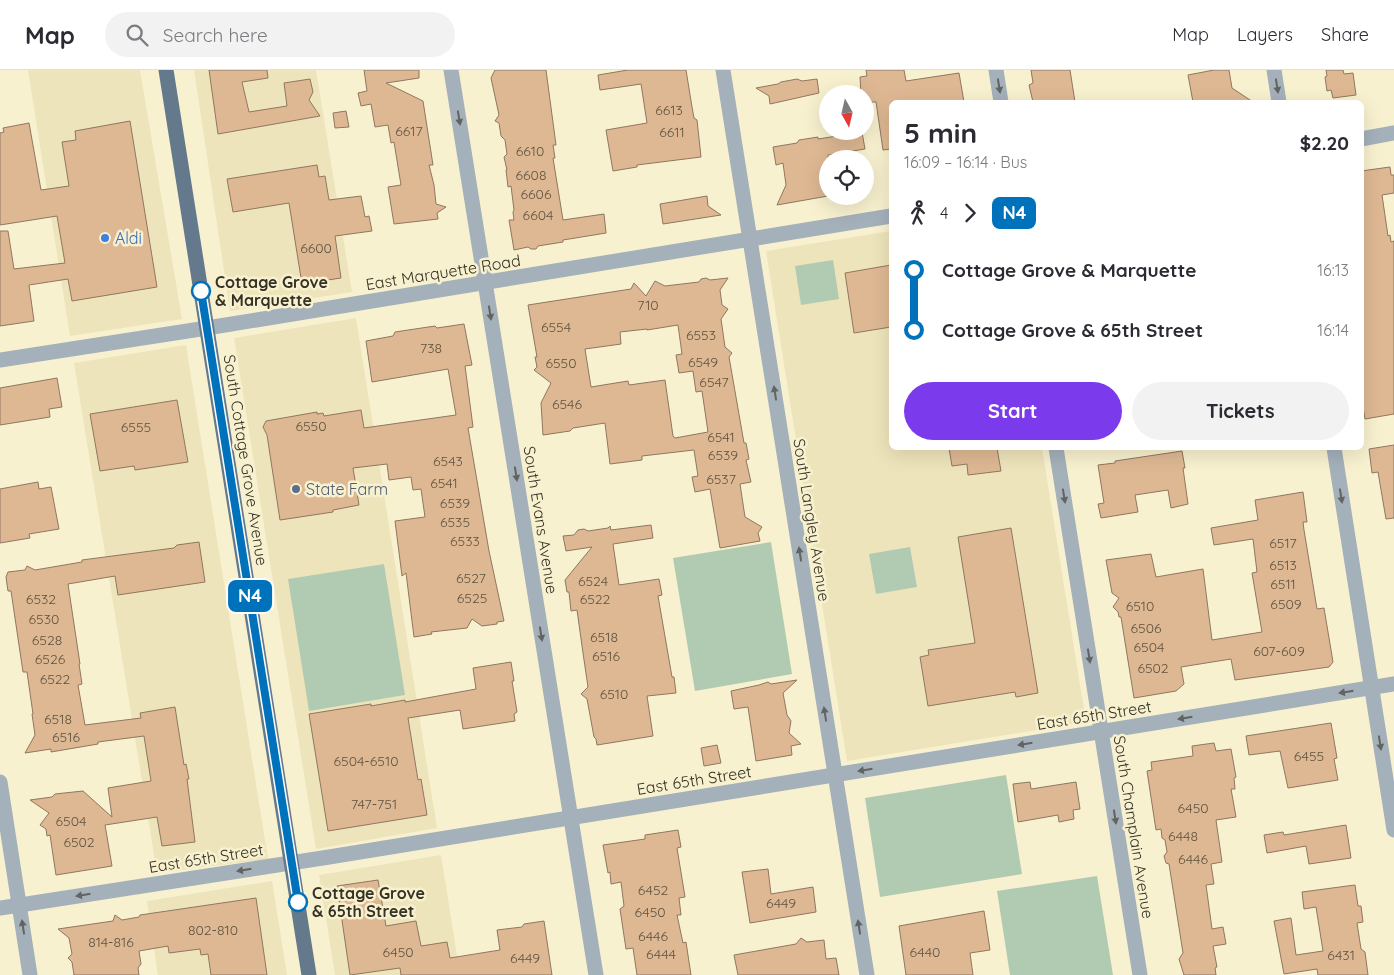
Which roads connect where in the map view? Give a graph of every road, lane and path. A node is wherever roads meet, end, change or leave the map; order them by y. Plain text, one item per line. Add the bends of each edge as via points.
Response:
1 (166, 70) edge
2 (451, 70) edge
3 (723, 70) edge
4 (996, 70) edge
5 (1274, 70) edge
6 (1001, 100) edge
7 (1279, 100) edge
8 (1394, 133) edge
9 (1364, 138) edge
10 (889, 216) edge
11 (750, 239) junction
12 (485, 282) junction
13 (207, 328) junction
14 (0, 360) edge
15 (1056, 450) edge
16 (1334, 450) edge
17 (1394, 684) edge
18 (1372, 688) junction
19 (1101, 732) junction
20 (835, 775) junction
21 (0, 782) edge
22 (571, 818) junction
23 (1394, 830) edge
24 (292, 862) junction
25 (19, 905) junction
26 (0, 908) edge
27 (30, 975) edge
28 (309, 975) edge
29 (596, 975) edge
30 (867, 975) edge
31 (1140, 975) edge

1 - 13 main road, South Cottage Grove Avenue
2 -> 12 street, South Evans Avenue
3 - 11 street, South Langley Avenue
4 -> 6 street
5 -> 7 street
8 - 9 street
10 - 11 street, East Marquette Road
11 - 12 street, East Marquette Road
20 -> 11 street, South Langley Avenue
12 - 13 street, East Marquette Road
12 -> 22 street, South Evans Avenue
13 - 14 street, East Marquette Road
13 - 24 main road, South Cottage Grove Avenue
15 -> 19 street, South Champlain Avenue
16 -> 18 street
17 - 18 street, East 65th Street
18 -> 19 street, East 65th Street
18 -> 23 street
19 -> 20 street, East 65th Street
19 -> 31 street, South Champlain Avenue
20 - 22 street, East 65th Street
30 -> 20 street, South Langley Avenue
21 - 25 street
22 - 24 street, East 65th Street
22 - 29 street, South Evans Avenue
24 -> 25 street, East 65th Street
24 - 28 main road, South Cottage Grove Avenue
25 - 26 street, East 65th Street
27 -> 25 street

